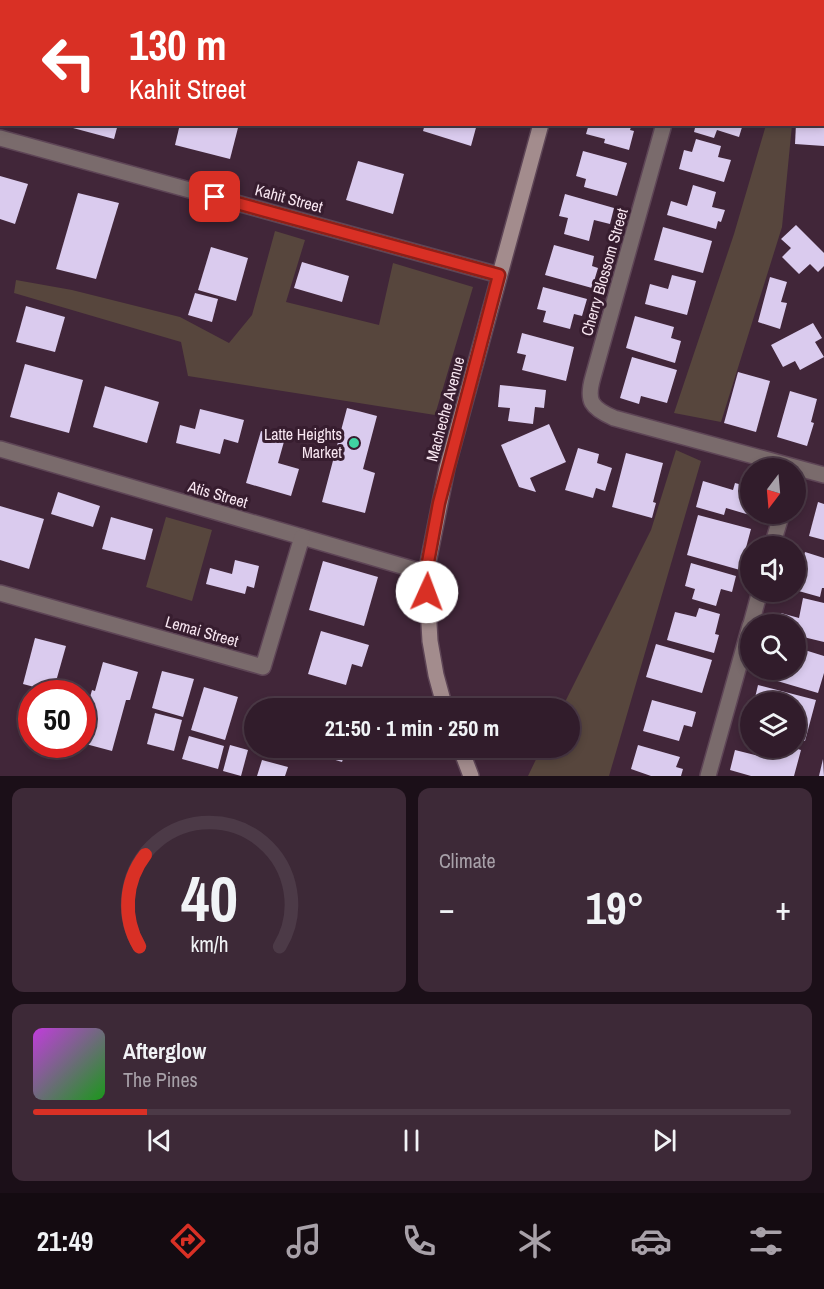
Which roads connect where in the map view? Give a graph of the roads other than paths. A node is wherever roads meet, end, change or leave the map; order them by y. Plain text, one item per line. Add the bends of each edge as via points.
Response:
1 (540, 126) edge
2 (663, 126) edge
3 (0, 138) edge
4 (499, 275) junction
5 (0, 449) edge
6 (761, 458) edge
7 (806, 470) edge
8 (824, 475) edge
9 (302, 537) junction
10 (426, 573) junction
11 (0, 593) edge
12 (740, 661) edge
13 (442, 698) edge
14 (464, 758) edge
15 (471, 776) edge
16 (708, 776) edge

1 - 4 main road, Macheche Avenue
2 - 6 street, Cherry Blossom Street via 590,388 590,400 600,412 614,418
3 - 4 street, Kahit Street
4 - 10 main road, Macheche Avenue via 447,468
5 - 9 street, Atis Street
7 - 8 street
9 - 10 street, Atis Street
9 - 11 street, Lemai Street via 263,667
10 - 13 main road, Macheche Avenue via 430,641
12 - 16 street
14 - 15 main road

